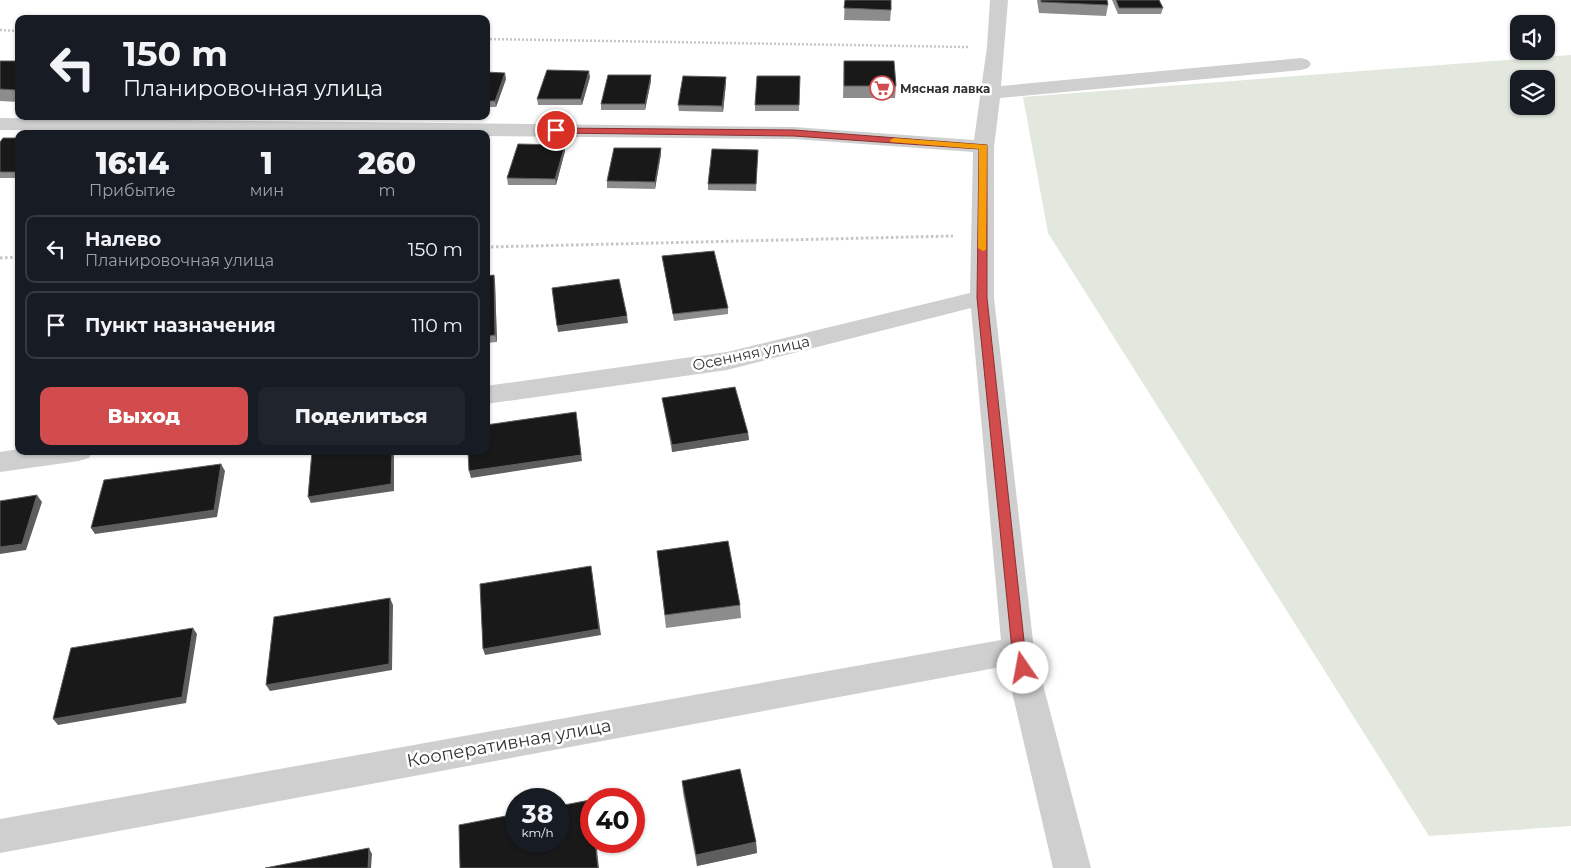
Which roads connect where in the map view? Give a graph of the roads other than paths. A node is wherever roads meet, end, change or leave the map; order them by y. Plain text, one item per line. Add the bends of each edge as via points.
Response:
1 (999, 0) edge
2 (1301, 64) dead end
3 (990, 93) junction
4 (0, 124) edge
5 (984, 147) junction
6 (982, 298) junction
7 (490, 394) edge
8 (50, 455) edge
9 (0, 462) edge
10 (1018, 650) junction
11 (0, 836) edge
12 (1072, 868) edge

1 - 3 street
2 - 3 street
3 - 5 street
4 - 5 street via 794,133
5 - 6 street
6 - 7 street, Осенняя улица via 727,361
6 - 10 street
8 - 9 street
10 - 11 street, Кооперативная улица
10 - 12 street

